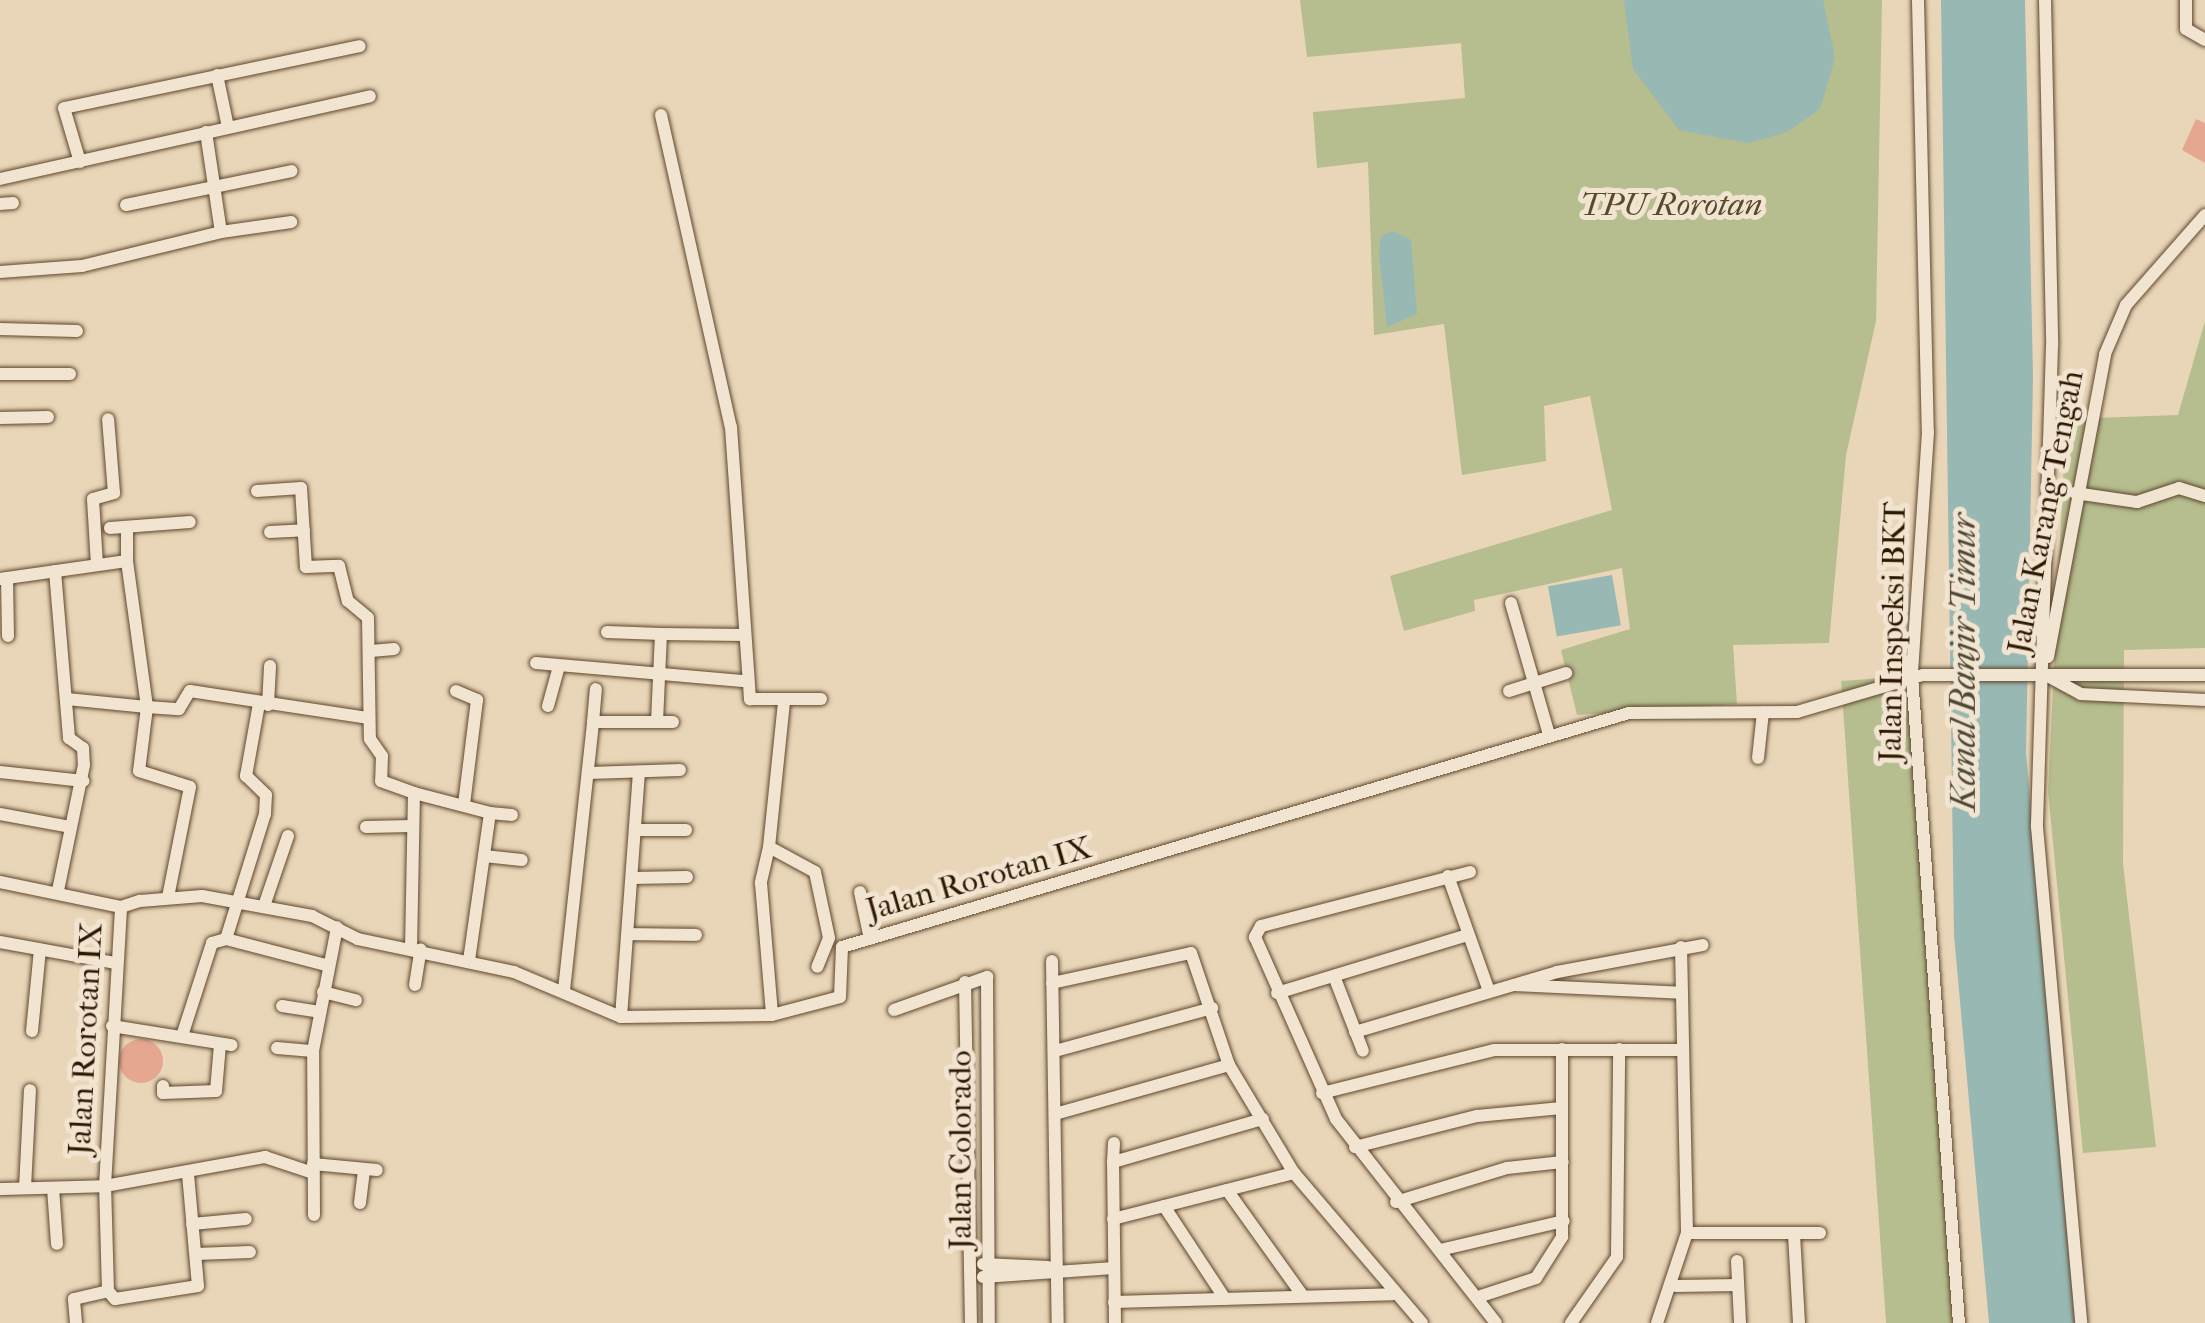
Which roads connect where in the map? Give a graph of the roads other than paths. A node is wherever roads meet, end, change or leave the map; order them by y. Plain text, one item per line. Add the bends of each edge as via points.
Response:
1 (1918, 0) edge
2 (2045, 0) edge
3 (2186, 0) edge
4 (2205, 40) edge
5 (360, 46) dead end
6 (217, 75) junction
7 (370, 96) dead end
8 (661, 115) dead end
9 (228, 127) junction
10 (206, 132) junction
11 (76, 162) junction
12 (292, 171) dead end
13 (0, 179) edge
14 (216, 188) junction
15 (126, 205) dead end
16 (2205, 215) edge
17 (291, 222) dead end
18 (221, 232) junction
19 (0, 272) edge
20 (0, 329) edge
21 (77, 331) dead end
22 (0, 374) edge
23 (70, 374) dead end
24 (48, 417) dead end
25 (0, 418) edge
26 (108, 419) dead end
27 (257, 491) dead end
28 (2079, 494) junction
29 (2205, 496) edge
30 (190, 522) dead end
31 (127, 527) junction
32 (110, 528) dead end
33 (304, 530) junction
34 (270, 532) dead end
35 (127, 561) junction
36 (97, 565) junction
37 (54, 571) junction
38 (3, 578) edge
39 (1511, 603) dead end
40 (607, 632) dead end
41 (661, 634) junction
42 (743, 635) dead end
43 (8, 636) dead end
44 (394, 650) dead end
45 (371, 651) junction
46 (536, 663) dead end
47 (270, 666) dead end
48 (559, 666) junction
49 (658, 673) junction
50 (1566, 673) dead end
51 (2044, 674) junction
52 (2205, 675) edge
53 (1917, 676) junction
54 (742, 681) dead end
55 (1535, 683) junction
56 (596, 690) dead end
57 (456, 691) dead end
58 (1508, 691) dead end
59 (67, 698) junction
60 (821, 699) dead end
61 (2205, 700) edge
62 (784, 702) junction
63 (264, 704) junction
64 (548, 706) dead end
65 (147, 707) junction
66 (1763, 712) junction
67 (369, 718) junction
68 (593, 722) junction
69 (657, 722) junction
70 (673, 722) dead end
71 (1549, 735) junction
72 (1758, 758) dead end
73 (680, 770) dead end
74 (0, 772) edge
75 (639, 772) junction
76 (589, 773) junction
77 (84, 781) junction
78 (414, 793) junction
79 (464, 804) junction
80 (490, 813) junction
81 (0, 814) edge
82 (512, 815) dead end
83 (412, 826) junction
84 (70, 827) junction
85 (366, 828) dead end
86 (636, 830) junction
87 (686, 830) dead end
88 (288, 836) dead end
89 (769, 847) junction
90 (484, 856) junction
91 (522, 860) dead end
92 (1470, 872) dead end
93 (1448, 876) junction
94 (687, 877) dead end
95 (632, 878) junction
96 (0, 882) edge
97 (58, 891) junction
98 (860, 892) dead end
99 (168, 897) junction
100 (240, 902) junction
101 (264, 906) junction
102 (121, 907) junction
103 (337, 927) junction
104 (628, 934) junction
105 (696, 935) dead end
106 (1468, 935) junction
107 (226, 939) junction
108 (870, 940) junction
109 (0, 942) edge
110 (1703, 945) dead end
111 (416, 947) junction
112 (1681, 947) junction
113 (40, 949) junction
114 (469, 960) junction
115 (1052, 960) dead end
116 (116, 963) junction
117 (326, 965) junction
118 (817, 967) dead end
119 (1334, 976) junction
120 (965, 982) junction
121 (1052, 983) junction
122 (415, 985) dead end
123 (1512, 985) junction
124 (564, 990) junction
125 (1489, 991) junction
126 (323, 992) junction
127 (1277, 993) junction
128 (1681, 993) junction
129 (356, 1000) dead end
130 (282, 1006) dead end
131 (1212, 1008) junction
132 (894, 1010) dead end
133 (320, 1012) junction
134 (772, 1015) junction
135 (621, 1016) junction
136 (112, 1026) junction
137 (32, 1031) dead end
138 (1355, 1032) junction
139 (182, 1036) junction
140 (277, 1048) dead end
141 (1562, 1049) junction
142 (1619, 1049) junction
143 (1056, 1050) junction
144 (1683, 1050) junction
145 (313, 1051) junction
146 (1362, 1051) dead end
147 (1229, 1064) junction
148 (163, 1086) dead end
149 (30, 1090) dead end
150 (1322, 1093) junction
151 (1562, 1108) junction
152 (1055, 1114) junction
153 (1263, 1119) junction
154 (1114, 1142) dead end
155 (1355, 1146) junction
156 (1113, 1162) junction
157 (1562, 1162) junction
158 (313, 1169) junction
159 (1294, 1173) junction
160 (188, 1176) junction
161 (105, 1186) junction
162 (0, 1188) edge
163 (24, 1188) junction
164 (53, 1188) junction
165 (1227, 1190) junction
166 (1396, 1202) junction
167 (360, 1204) dead end
168 (1164, 1206) junction
169 (314, 1215) dead end
170 (246, 1219) dead end
171 (1113, 1219) junction
172 (1564, 1221) junction
173 (192, 1224) junction
174 (1687, 1233) junction
175 (1820, 1233) dead end
176 (1794, 1234) junction
177 (57, 1244) dead end
178 (1440, 1250) junction
179 (250, 1252) dead end
180 (196, 1254) junction
181 (1737, 1261) dead end
182 (1114, 1268) junction
183 (971, 1270) junction
184 (1061, 1270) junction
185 (989, 1271) junction
186 (1738, 1285) junction
187 (1676, 1286) junction
188 (108, 1291) junction
189 (1392, 1294) junction
190 (1303, 1296) junction
191 (1481, 1296) junction
192 (971, 1299) junction
193 (989, 1299) junction
194 (1225, 1299) junction
195 (1114, 1302) junction
196 (76, 1323) edge
197 (971, 1323) edge
198 (989, 1323) edge
199 (1058, 1323) edge
200 (1115, 1323) edge
201 (1422, 1323) edge
202 (1496, 1323) edge
203 (1572, 1323) edge
204 (1657, 1323) edge
205 (1740, 1323) edge
206 (1799, 1323) edge
207 (1959, 1323) edge
208 (2081, 1323) edge

1 - 53 street, Jalan Inspeksi BKT via 1928,432
2 - 51 street via 2052,346
3 - 4 street via 2186,29
5 - 6 street
6 - 9 street
6 - 11 street via 64,108
7 - 9 street
8 - 62 street via 731,427 750,699
9 - 10 street
10 - 11 street
10 - 14 street
11 - 13 street
12 - 14 street
14 - 15 street
14 - 18 street
16 - 28 street, Jalan Karang Tengah via 2116,322
17 - 18 street
18 - 19 street via 82,266
20 - 21 street
22 - 23 street
24 - 25 street
26 - 36 street via 114,493 93,499
27 - 33 street via 302,488
28 - 29 street via 2137,502 2179,488
28 - 51 street, Jalan Karang Tengah
30 - 31 street
31 - 32 street
31 - 35 street
33 - 34 street
33 - 45 street via 306,567 339,566 348,602 368,618
35 - 36 street
35 - 65 street
36 - 37 street
37 - 38 street
37 - 59 street
38 - 43 street
39 - 55 street
40 - 41 street
41 - 42 street
41 - 49 street
44 - 45 street
45 - 67 street
46 - 48 street
47 - 63 street
48 - 49 street
48 - 64 street
49 - 54 street
49 - 69 street
50 - 55 street
51 - 52 street, Jalan Rorotan IX
51 - 53 street, Jalan Rorotan IX
51 - 61 street via 2080,694
51 - 208 street via 2037,827
53 - 66 street, Jalan Rorotan IX via 1826,707
53 - 207 street, Jalan Inspeksi BKT
55 - 58 street
55 - 71 street
56 - 68 street
57 - 79 street via 477,700
59 - 65 street
59 - 77 street
60 - 62 street
62 - 89 street
63 - 65 street via 189,691 179,710
63 - 67 street
63 - 100 street via 246,776 266,795 265,814
65 - 99 street via 138,771 190,788
66 - 71 street, Jalan Rorotan IX via 1629,713
66 - 72 street
67 - 78 street via 382,783
68 - 69 street
68 - 76 street
69 - 70 street
71 - 108 street, Jalan Rorotan IX
73 - 75 street
74 - 77 street
75 - 76 street
75 - 86 street
76 - 124 street
77 - 84 street
78 - 79 street
78 - 83 street
79 - 80 street
80 - 82 street
80 - 90 street
81 - 84 street
83 - 85 street
83 - 111 street
84 - 97 street
86 - 87 street
86 - 95 street
88 - 101 street
89 - 118 street via 815,872 829,938
89 - 134 street via 760,884
90 - 91 street
90 - 114 street
92 - 93 street
93 - 106 street
93 - 127 street via 1257,928
94 - 95 street
95 - 104 street
96 - 97 street
97 - 102 street
98 - 108 street
99 - 100 street, Jalan Rorotan IX
99 - 102 street, Jalan Rorotan IX
100 - 101 street, Jalan Rorotan IX
100 - 107 street
101 - 103 street, Jalan Rorotan IX
102 - 116 street, Jalan Rorotan IX
103 - 111 street, Jalan Rorotan IX
103 - 117 street
104 - 105 street
104 - 135 street
106 - 119 street
106 - 125 street
107 - 117 street
107 - 139 street via 212,943
108 - 134 street, Jalan Rorotan IX via 840,949 840,997
109 - 113 street
110 - 112 street
111 - 114 street, Jalan Rorotan IX
111 - 122 street
112 - 123 street
112 - 128 street
113 - 116 street
113 - 137 street
114 - 124 street, Jalan Rorotan IX
115 - 121 street
116 - 136 street, Jalan Rorotan IX
117 - 126 street
119 - 127 street
119 - 138 street
120 - 132 street
120 - 183 street, Jalan Colorado
120 - 185 street, Jalan Colorado via 987,977
121 - 131 street via 1185,950
121 - 143 street
123 - 125 street
123 - 128 street
124 - 135 street, Jalan Rorotan IX
125 - 138 street
126 - 129 street
126 - 133 street
127 - 150 street
128 - 144 street
130 - 133 street
131 - 143 street
131 - 147 street
133 - 145 street
134 - 135 street, Jalan Rorotan IX
136 - 139 street
136 - 161 street, Jalan Rorotan IX
138 - 146 street
139 - 148 street via 226,1045 216,1092
140 - 145 street
141 - 142 street
141 - 150 street via 1494,1050
141 - 151 street
142 - 144 street
142 - 203 street via 1617,1257
143 - 152 street
144 - 174 street
145 - 158 street
147 - 152 street
147 - 153 street
149 - 163 street
150 - 155 street
151 - 155 street via 1477,1116
151 - 157 street
152 - 184 street
153 - 156 street
153 - 159 street
154 - 156 street
155 - 166 street
156 - 171 street
157 - 166 street via 1507,1168
157 - 172 street
158 - 160 street via 262,1157
158 - 167 street via 371,1169
158 - 169 street
159 - 165 street
159 - 189 street
160 - 161 street
160 - 173 street
161 - 164 street, Jalan Rorotan IX
161 - 188 street
162 - 163 street, Jalan Rorotan IX
163 - 164 street, Jalan Rorotan IX
164 - 177 street
165 - 168 street
165 - 190 street
166 - 178 street
168 - 171 street
168 - 194 street
170 - 173 street
171 - 182 street
172 - 178 street
172 - 191 street via 1536,1278
173 - 180 street
174 - 176 street
174 - 187 street
175 - 176 street
176 - 206 street
178 - 191 street
179 - 180 street
180 - 188 street via 195,1288 112,1300
181 - 186 street
182 - 184 street
182 - 195 street
183 - 185 street
183 - 192 street, Jalan Colorado
184 - 185 street
184 - 199 street
185 - 193 street, Jalan Colorado
186 - 187 street
186 - 205 street
187 - 204 street
188 - 196 street via 73,1302
189 - 190 street
189 - 201 street
190 - 194 street
191 - 202 street
192 - 193 street
192 - 197 street, Jalan Colorado
193 - 198 street, Jalan Colorado
194 - 195 street
195 - 200 street

